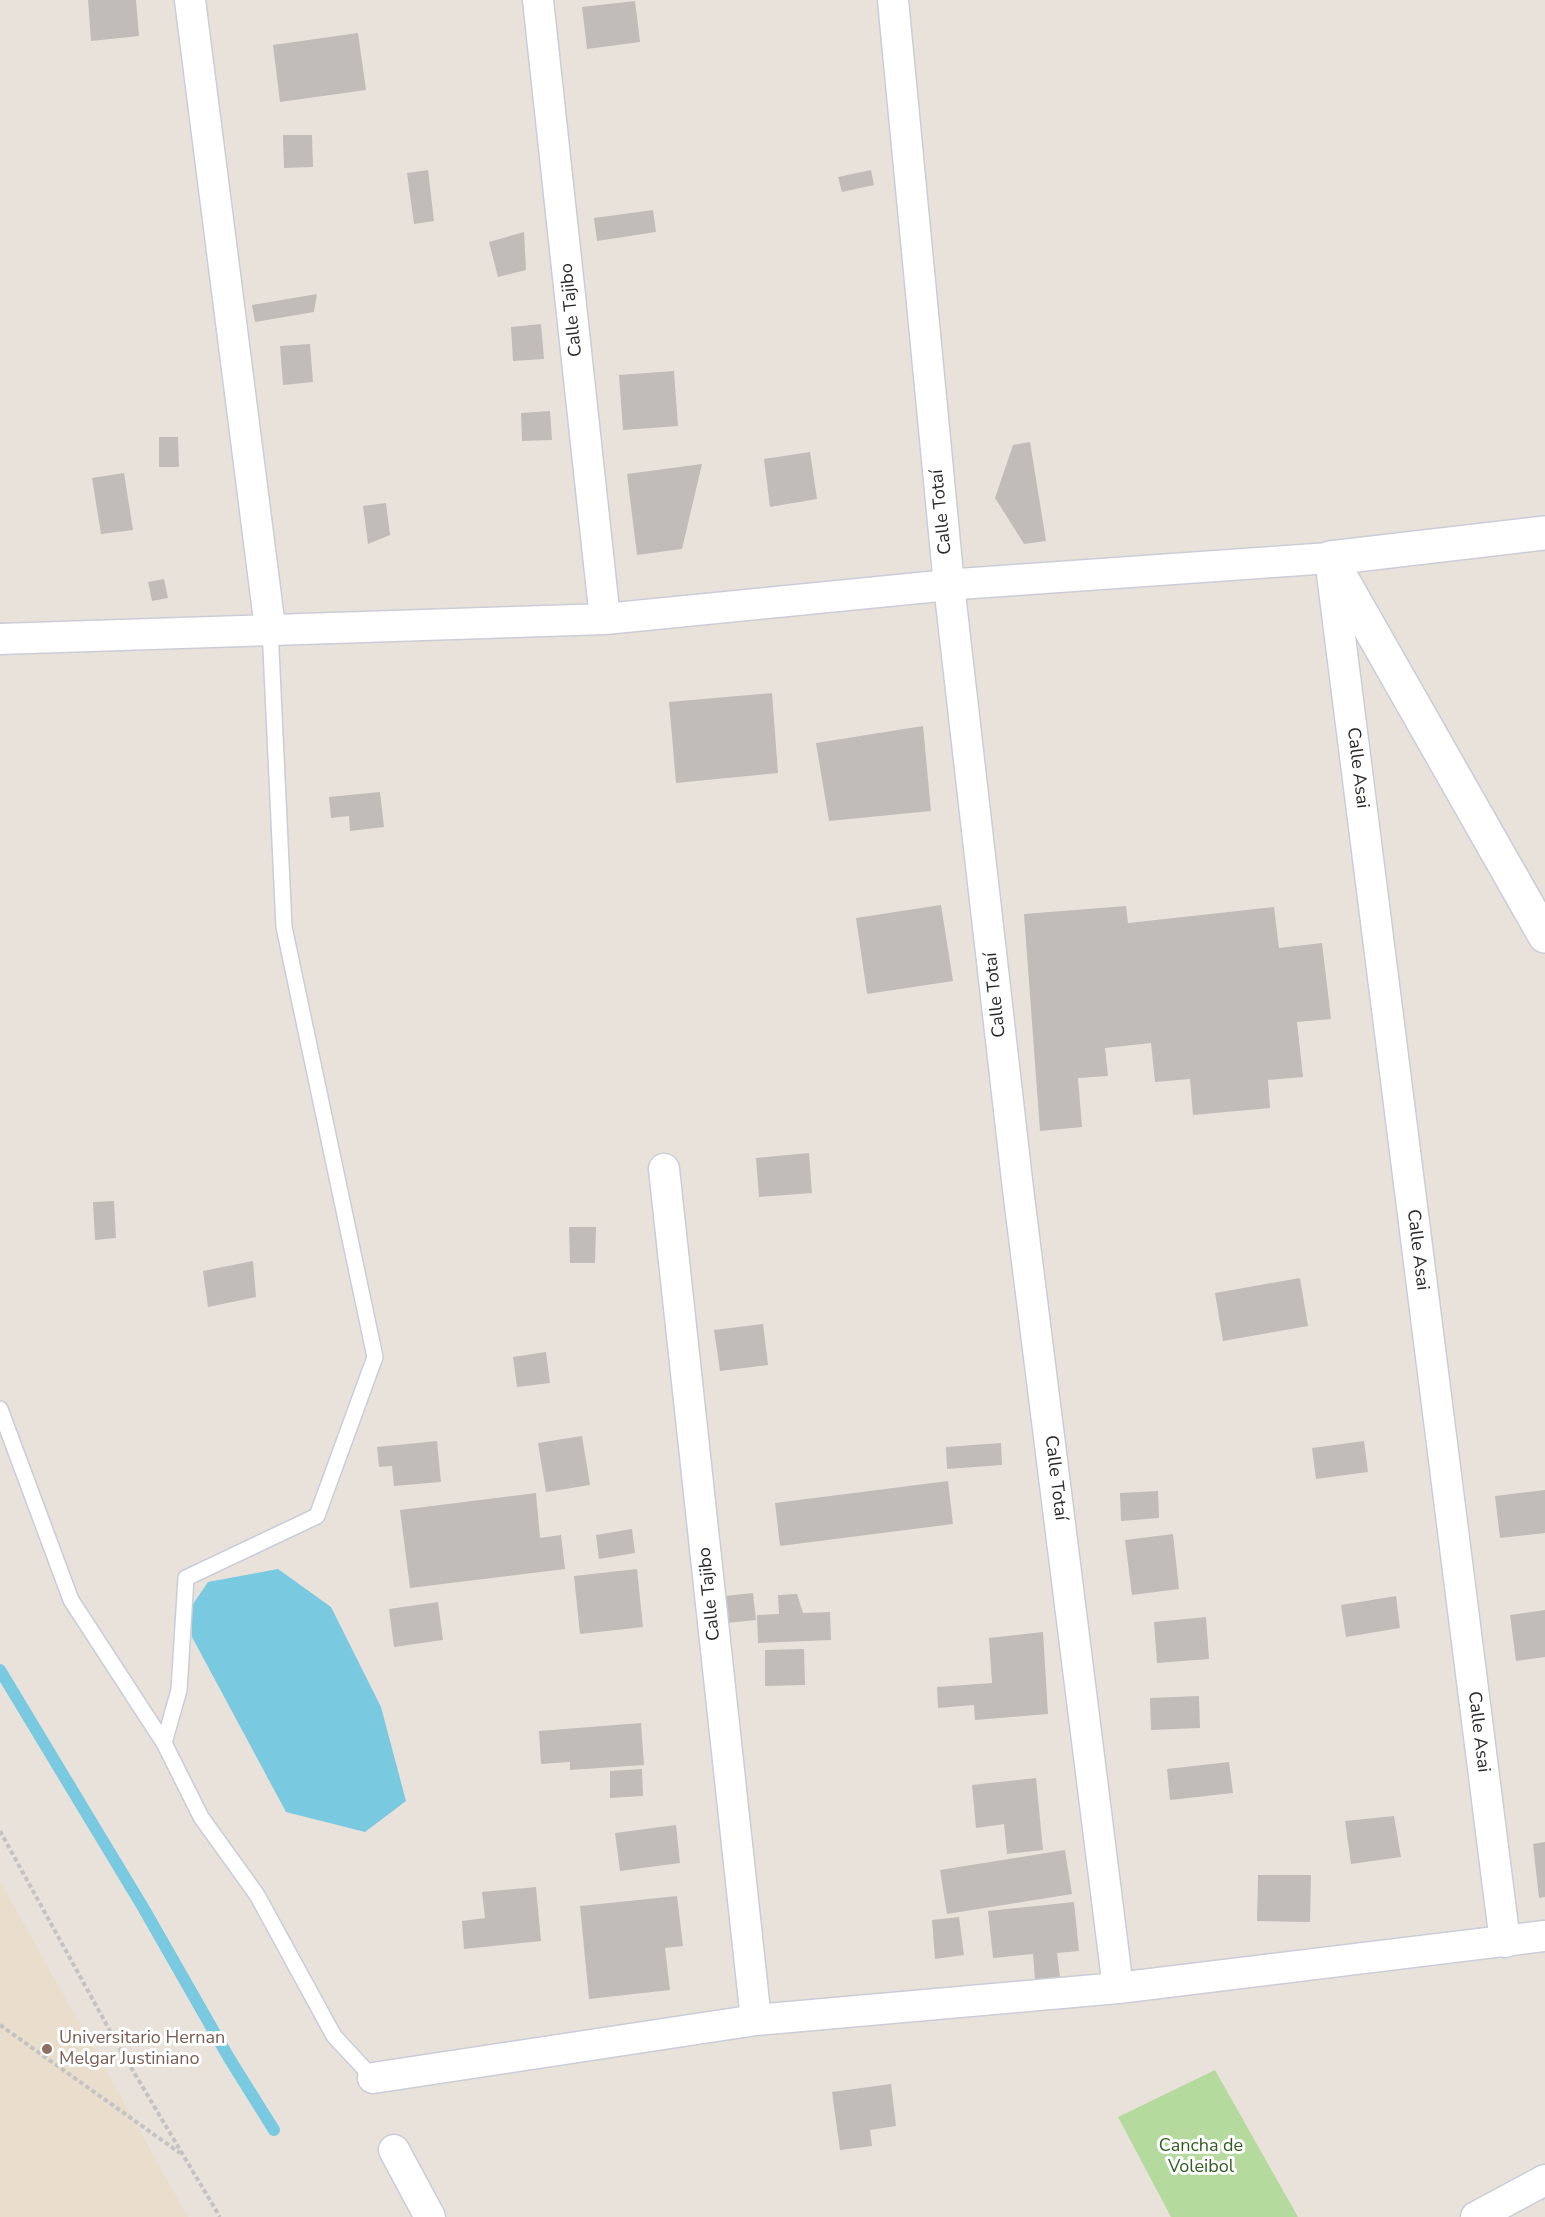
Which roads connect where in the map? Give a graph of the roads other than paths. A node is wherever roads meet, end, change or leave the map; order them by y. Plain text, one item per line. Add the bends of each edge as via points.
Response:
1 (190, 0) edge
2 (538, 0) edge
3 (893, 0) edge
4 (1545, 533) edge
5 (1330, 558) junction
6 (949, 585) junction
7 (605, 619) junction
8 (270, 628) junction
9 (0, 639) edge
10 (1545, 936) edge
11 (664, 1169) dead end
12 (0, 1409) edge
13 (164, 1743) junction
14 (1545, 1936) edge
15 (1505, 1942) junction
16 (1118, 1988) junction
17 (756, 2020) junction
18 (373, 2078) joint
19 (394, 2150) dead end
20 (1545, 2180) edge
21 (430, 2217) edge
22 (1476, 2217) edge

1 - 8 street
2 - 7 street, Calle Tajibo
3 - 6 street, Calle Totaí
4 - 5 street
5 - 6 street
5 - 10 street
5 - 15 street, Calle Asai
6 - 7 street
6 - 16 street, Calle Totaí via 1018,1189
7 - 8 street
8 - 9 street
8 - 13 lane via 284,927 375,1357 317,1516 186,1578 179,1690
11 - 17 street, Calle Tajibo
12 - 13 lane via 71,1599
13 - 18 lane via 201,1817 257,1895 334,2036
14 - 15 street
15 - 16 street
16 - 17 street
17 - 18 street
19 - 21 street
20 - 22 street

